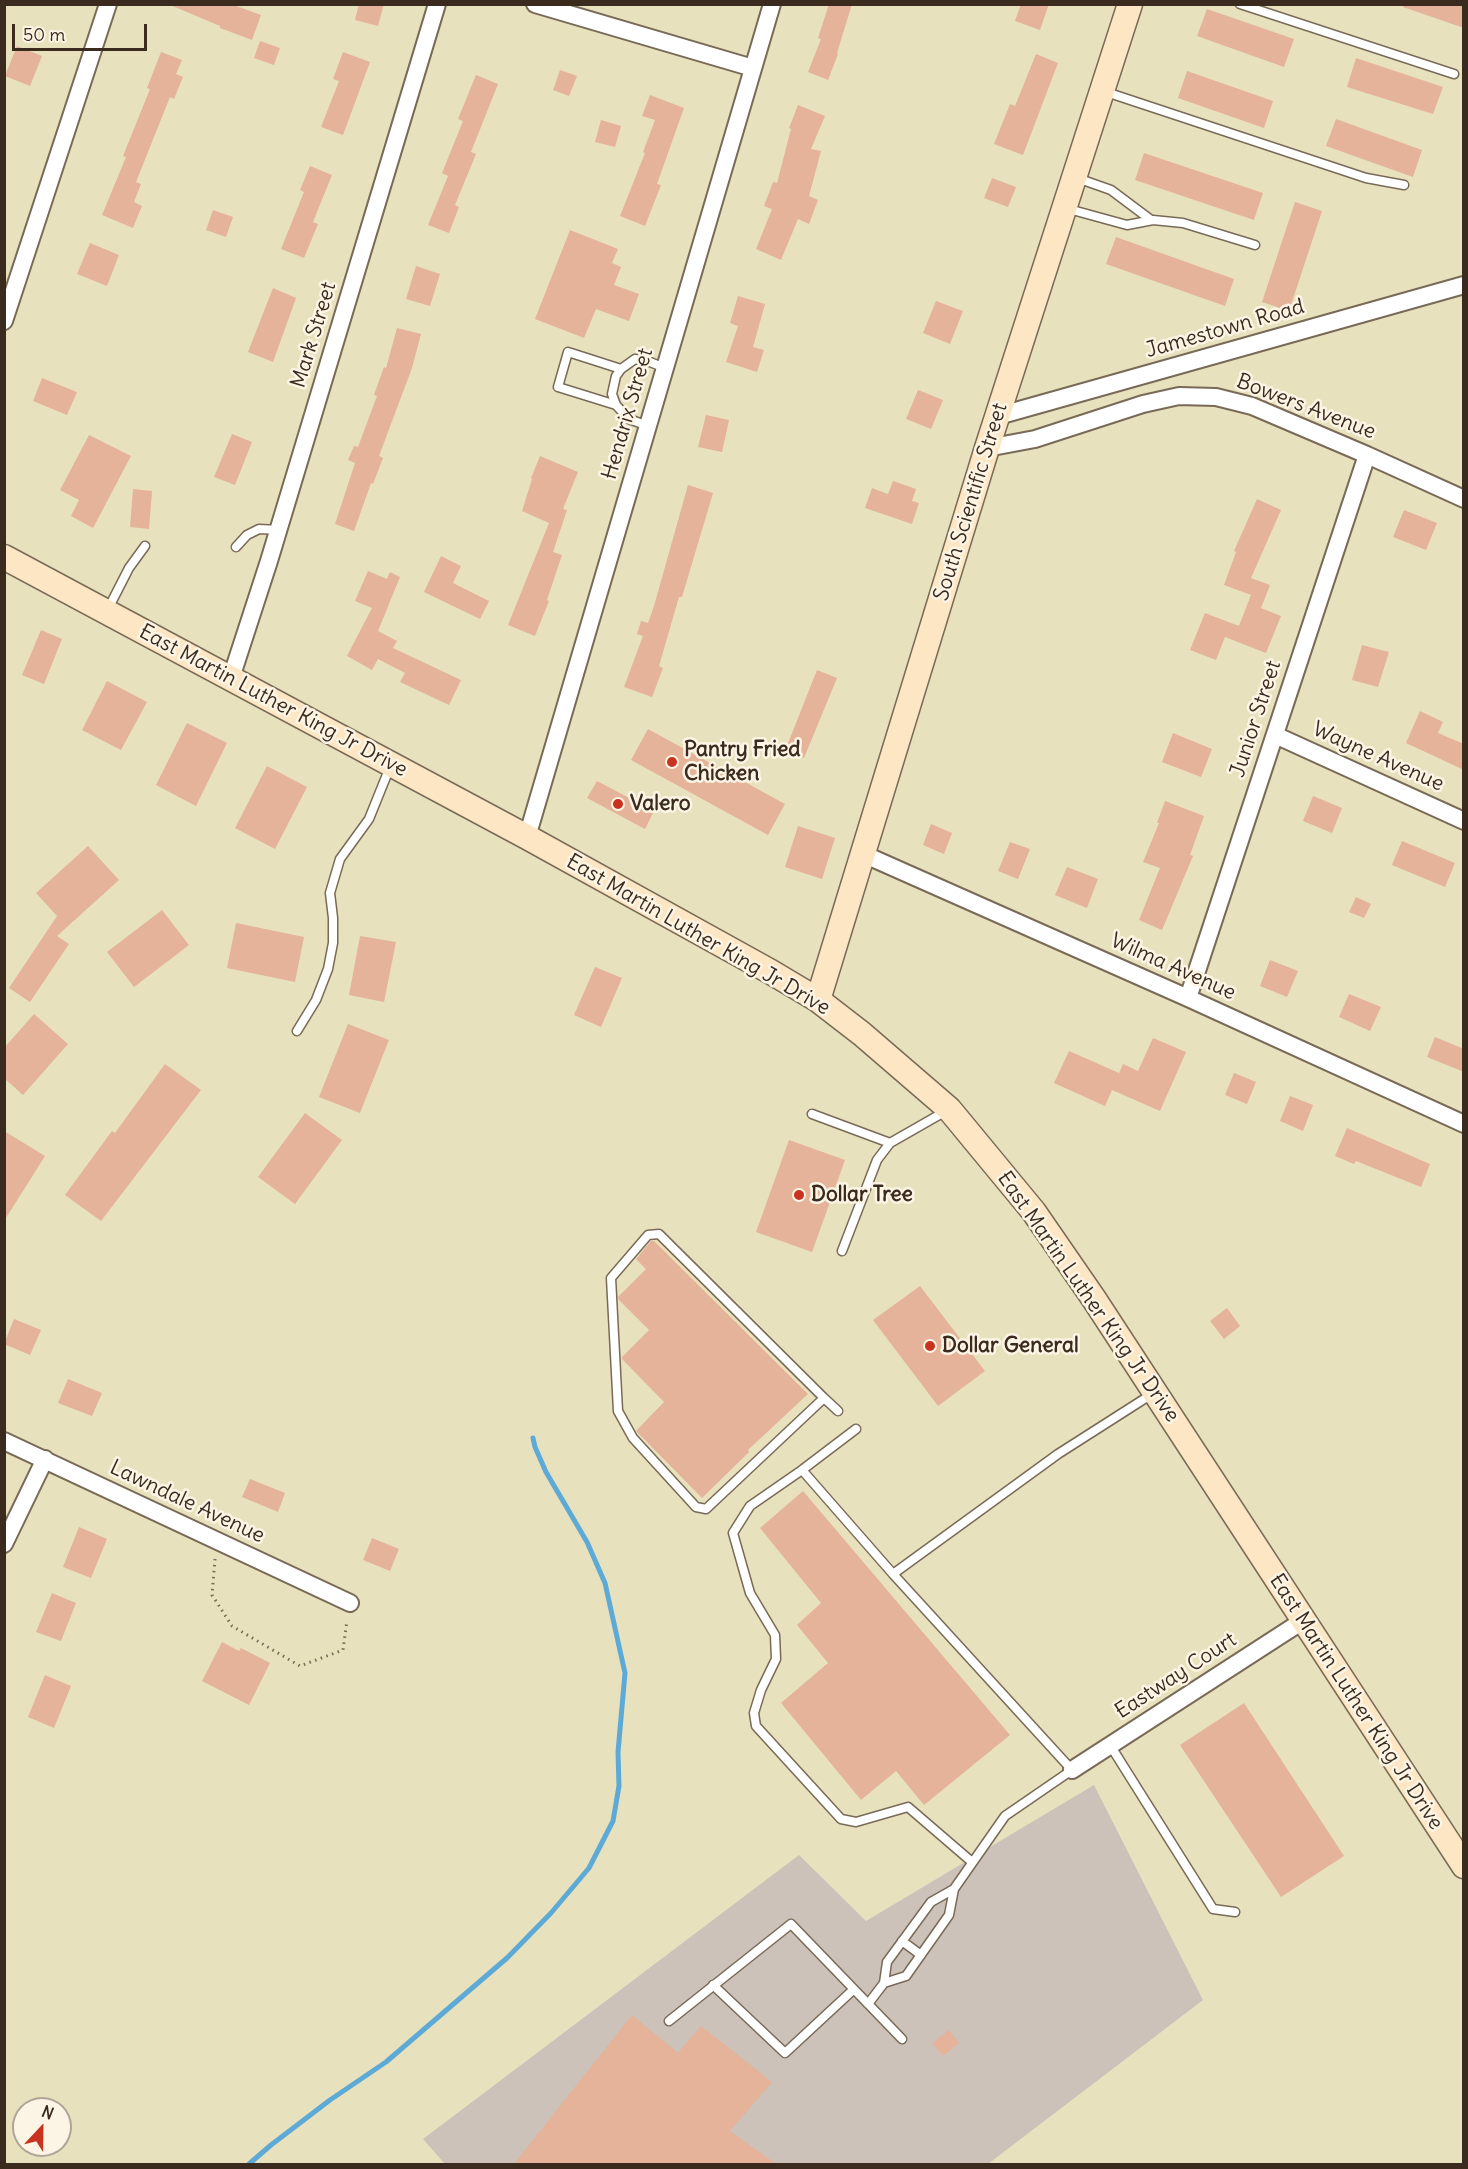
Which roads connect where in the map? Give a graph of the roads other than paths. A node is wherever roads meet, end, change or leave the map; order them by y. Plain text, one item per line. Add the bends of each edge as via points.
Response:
1 (108, 4) edge
2 (437, 4) edge
3 (535, 4) edge
4 (772, 4) edge
5 (1130, 4) edge
6 (1240, 4) edge
7 (753, 68) junction
8 (1454, 74) dead end
9 (1103, 91) junction
10 (1075, 177) junction
11 (1404, 185) dead end
12 (1065, 208) junction
13 (1151, 220) junction
14 (1255, 244) dead end
15 (1464, 285) edge
16 (4, 321) edge
17 (665, 368) junction
18 (621, 369) junction
19 (616, 405) junction
20 (998, 416) junction
21 (648, 426) junction
22 (987, 448) junction
23 (1367, 454) junction
24 (1464, 499) edge
25 (279, 530) junction
26 (145, 546) dead end
27 (236, 547) dead end
28 (4, 556) edge
29 (107, 611) junction
30 (231, 678) junction
31 (1275, 735) junction
32 (391, 764) junction
33 (1464, 821) edge
34 (527, 837) junction
35 (863, 854) junction
36 (1188, 998) junction
37 (818, 1000) junction
38 (297, 1031) dead end
39 (949, 1109) junction
40 (812, 1114) dead end
41 (1464, 1124) edge
42 (890, 1143) junction
43 (842, 1251) dead end
44 (1155, 1392) junction
45 (824, 1398) junction
46 (838, 1412) dead end
47 (856, 1429) dead end
48 (4, 1441) edge
49 (45, 1459) junction
50 (801, 1470) junction
51 (4, 1544) edge
52 (893, 1574) junction
53 (350, 1604) road end
54 (1304, 1620) junction
55 (1110, 1745) junction
56 (1072, 1770) junction
57 (972, 1862) junction
58 (1464, 1866) edge
59 (954, 1889) junction
60 (1235, 1912) dead end
61 (902, 1941) junction
62 (921, 1955) junction
63 (884, 1983) junction
64 (713, 1985) junction
65 (853, 1990) junction
66 (868, 2004) junction
67 (669, 2021) dead end
68 (902, 2039) dead end

1 - 16 street
2 - 25 street, Mark Street
3 - 7 street
4 - 7 street, Hendrix Street
5 - 9 main road, South Scientific Street
6 - 8 lane
7 - 17 street, Hendrix Street
9 - 10 main road, South Scientific Street
9 - 11 lane via 1366,178
10 - 12 main road, South Scientific Street
10 - 13 lane via 1111,190
12 - 13 lane via 1127,225
12 - 20 main road, South Scientific Street
13 - 14 lane via 1184,223
15 - 20 street, Jamestown Road
17 - 18 lane via 634,359
17 - 21 street, Hendrix Street
18 - 19 lane via 612,394
18 - 19 lane via 568,352 558,387
19 - 21 lane via 629,419
20 - 22 main road, South Scientific Street
21 - 34 street, Hendrix Street
22 - 23 street, Bowers Avenue via 1035,439 1143,404 1200,396 1252,406
22 - 35 main road, South Scientific Street
23 - 24 street, Bowers Avenue
23 - 31 street, Junior Street
25 - 27 lane via 259,529
25 - 30 street, Mark Street
26 - 29 lane
28 - 29 main road, East Martin Luther King Jr Drive
29 - 30 main road, East Martin Luther King Jr Drive
30 - 32 main road, East Martin Luther King Jr Drive
31 - 33 street, Wayne Avenue
31 - 36 street, Junior Street
32 - 34 main road, East Martin Luther King Jr Drive
32 - 38 lane via 369,819 340,859 330,893 333,943 328,969 316,1000
34 - 37 main road, East Martin Luther King Jr Drive
35 - 36 street, Wilma Avenue
35 - 37 main road, South Scientific Street
36 - 41 street, Wilma Avenue
37 - 39 main road, East Martin Luther King Jr Drive
39 - 42 lane
39 - 44 main road, East Martin Luther King Jr Drive via 1034,1212
40 - 42 lane
42 - 43 lane via 877,1160
44 - 52 lane via 1058,1454
44 - 54 main road, East Martin Luther King Jr Drive
45 - 45 lane via 659,1234 648,1235 611,1278 618,1411 633,1438 696,1507 706,1509
45 - 46 lane
47 - 50 lane
48 - 49 street, Lawndale Avenue
49 - 51 street
49 - 53 street, Lawndale Avenue
50 - 52 lane
50 - 57 lane via 750,1506 733,1533 750,1593 775,1635 776,1659 754,1713 756,1726 841,1819 856,1822 908,1807
52 - 56 lane
54 - 55 street, Eastway Court
54 - 58 main road, East Martin Luther King Jr Drive
55 - 56 street, Eastway Court
55 - 60 lane via 1213,1909
56 - 57 lane via 1005,1816
57 - 59 lane
59 - 61 lane via 931,1902
59 - 62 lane via 950,1915
61 - 62 lane
61 - 63 lane via 887,1962
62 - 63 lane via 906,1976
63 - 66 lane
64 - 65 lane via 791,1924
64 - 65 lane via 785,2053
64 - 67 lane
65 - 66 lane
66 - 68 lane

